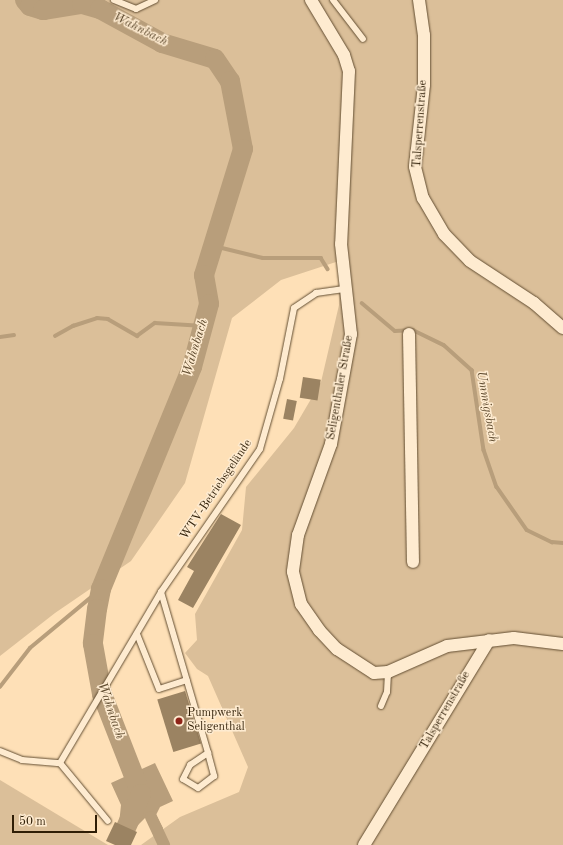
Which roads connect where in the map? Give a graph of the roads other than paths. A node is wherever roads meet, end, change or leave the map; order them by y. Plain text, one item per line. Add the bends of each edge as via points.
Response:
1 (114, 0) edge
2 (155, 0) edge
3 (311, 0) edge
4 (333, 0) edge
5 (419, 0) edge
6 (363, 39) dead end
7 (346, 289) junction
8 (563, 328) edge
9 (409, 334) dead end
10 (413, 562) dead end
11 (161, 592) junction
12 (137, 634) junction
13 (489, 640) junction
14 (563, 644) edge
15 (388, 672) junction
16 (187, 680) junction
17 (381, 706) dead end
18 (0, 751) edge
19 (208, 753) junction
20 (60, 763) junction
21 (108, 822) dead end
22 (364, 845) edge

1 - 2 lane via 136,9
3 - 7 street, Seligenthaler Straße via 344,55 349,71 342,210
4 - 6 lane
5 - 8 street, Talsperrenstraße via 424,35 424,85 416,167 423,198 444,234 470,260 534,303
7 - 11 lane, WTV-Betriebsgelände via 316,292 294,308 280,379 260,449
7 - 15 street, Seligenthaler Straße via 351,334 340,405 331,444 298,535 293,572 301,604 319,630 359,665 374,673
9 - 10 street via 408,396
11 - 12 lane, WTV-Betriebsgelände
11 - 16 lane
12 - 16 lane via 159,689
12 - 20 lane, WTV-Betriebsgelände
13 - 14 street via 514,638
13 - 15 street, Seligenthaler Straße via 447,646
13 - 22 street, Talsperrenstraße
15 - 17 lane via 387,692
16 - 19 lane
18 - 20 lane via 22,760
19 - 19 lane via 214,776 198,788 183,779 190,765
20 - 21 lane

